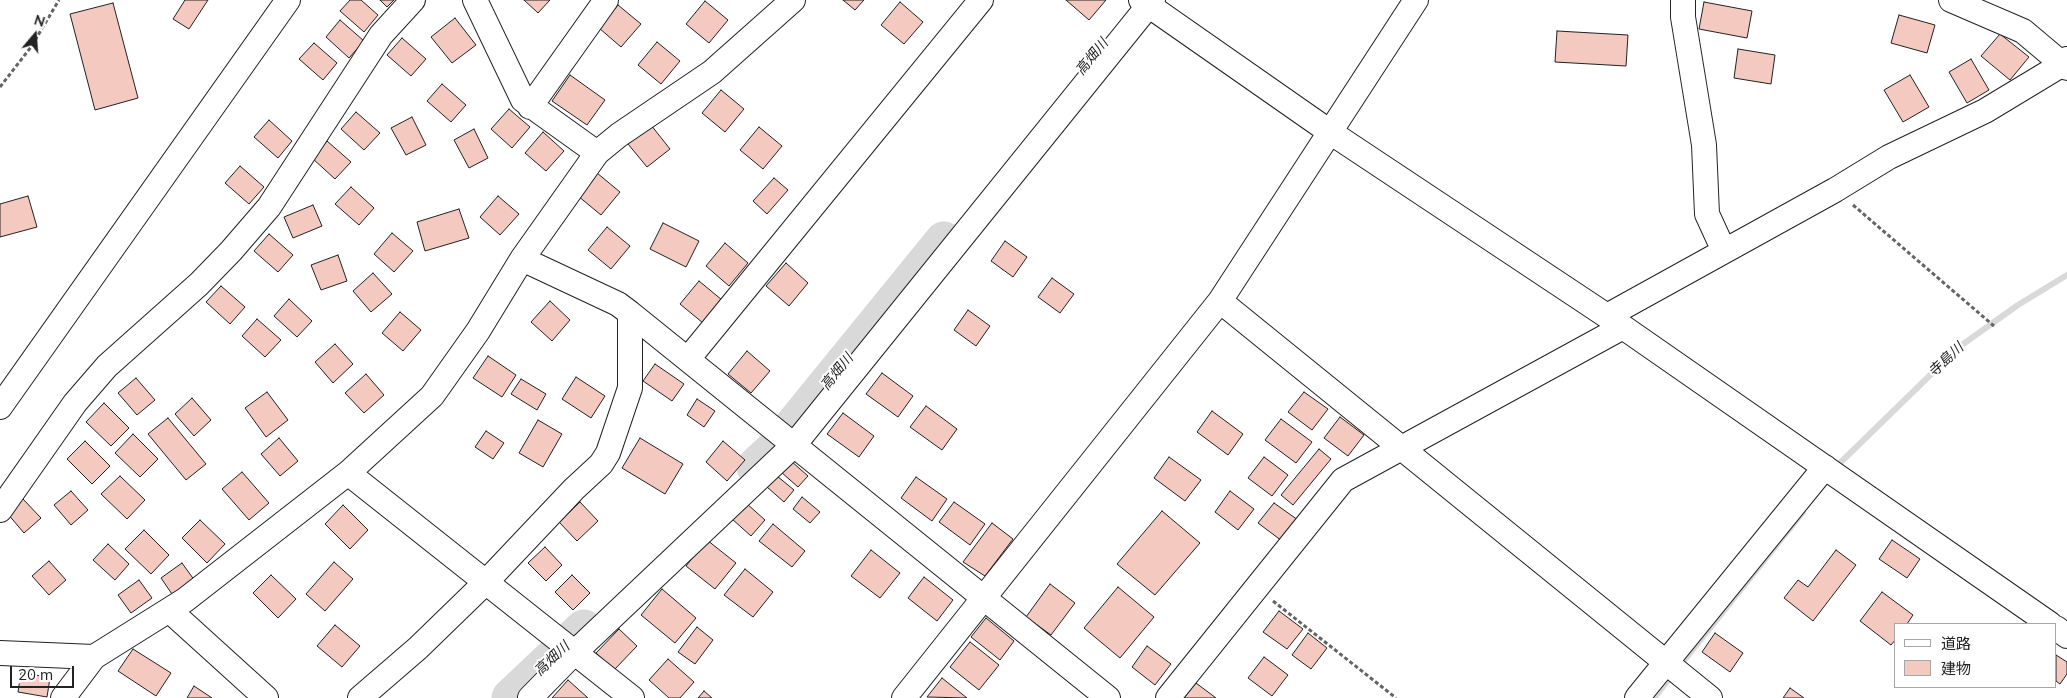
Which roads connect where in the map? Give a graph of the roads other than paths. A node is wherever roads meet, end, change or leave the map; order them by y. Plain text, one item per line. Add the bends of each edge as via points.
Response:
1 (288, 0) edge
2 (413, 0) edge
3 (475, 0) edge
4 (606, 0) edge
5 (793, 0) edge
6 (981, 0) edge
7 (1416, 0) edge
8 (1683, 0) edge
9 (1951, 0) edge
10 (1147, 2) edge
11 (2066, 64) edge
12 (530, 107) junction
13 (1330, 132) junction
14 (597, 153) junction
15 (1724, 251) junction
16 (522, 258) junction
17 (1220, 301) junction
18 (630, 313) junction
19 (1615, 322) junction
20 (688, 360) junction
21 (0, 406) edge
22 (788, 440) junction
23 (1400, 449) junction
24 (1825, 467) junction
25 (348, 474) junction
26 (0, 510) edge
27 (486, 582) junction
28 (985, 597) junction
29 (169, 610) junction
30 (2049, 623) edge
31 (567, 647) junction
32 (0, 653) edge
33 (94, 657) junction
34 (1672, 668) junction
35 (67, 697) edge
36 (266, 698) edge
37 (360, 698) edge
38 (530, 698) edge
39 (632, 698) edge
40 (904, 698) edge
41 (1108, 698) edge
42 (1168, 698) edge
43 (1637, 698) edge
44 (1710, 698) edge

1 - 21 street
2 - 26 street via 381,35 268,207 199,284 107,366 75,403
3 - 12 street via 522,100
4 - 12 street
5 - 14 street via 712,72
6 - 20 street
7 - 13 street
8 - 15 street via 1704,145 1707,214
9 - 11 street via 2023,31
10 - 13 street
10 - 22 street
11 - 15 street via 1985,111 1889,157
12 - 14 street
13 - 17 street
13 - 19 street
14 - 16 street
15 - 19 street
16 - 18 street via 618,304
16 - 25 street via 478,331 432,396
17 - 23 street
17 - 28 street
18 - 20 street
18 - 27 street via 630,388 608,453
19 - 23 street
19 - 24 street
20 - 22 street
22 - 28 street
22 - 31 street
23 - 34 street
23 - 42 street via 1343,480
24 - 30 street
24 - 34 street
25 - 27 street
25 - 29 street
27 - 31 street
27 - 37 street
28 - 40 street
28 - 41 street
29 - 33 street
29 - 36 street
31 - 38 street
31 - 39 street
32 - 33 street
33 - 35 street
34 - 43 street
34 - 44 street

